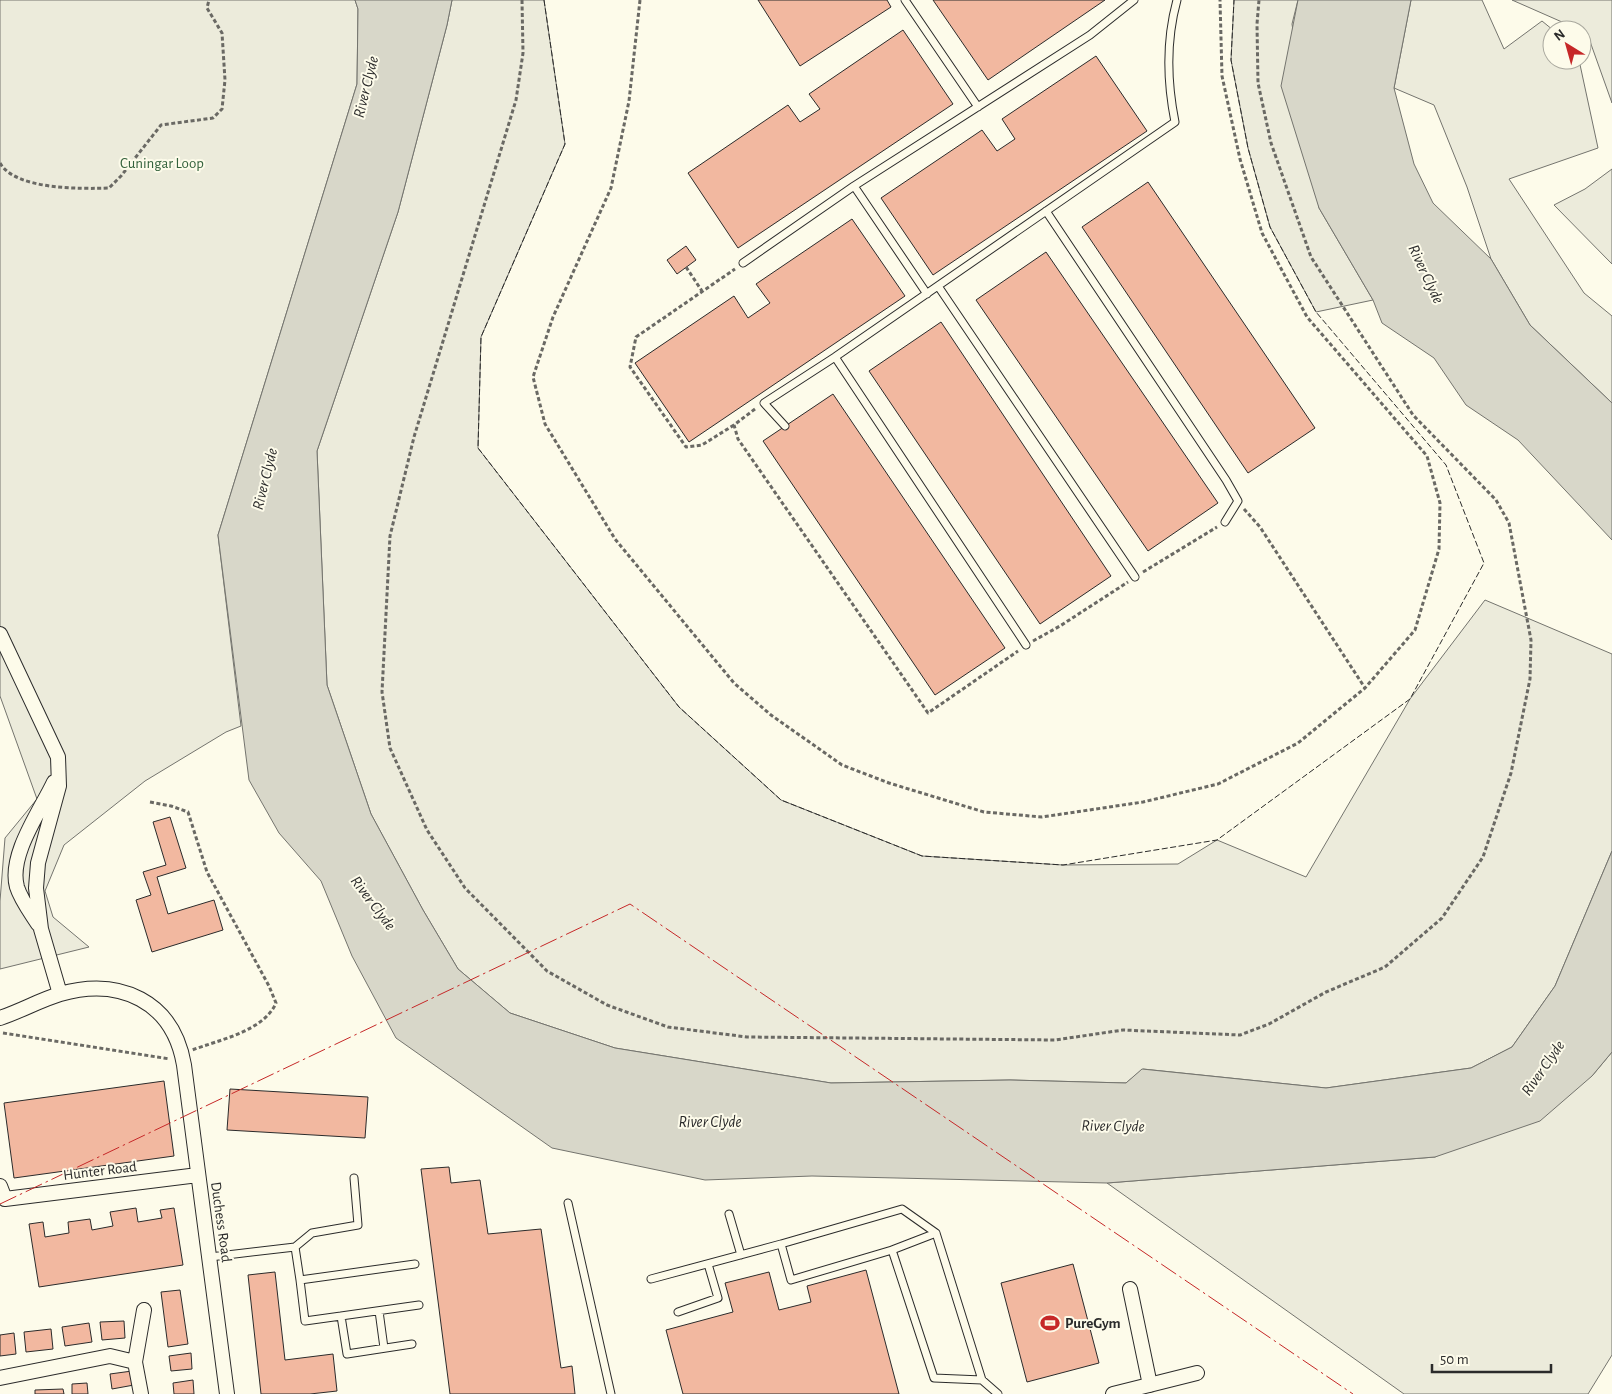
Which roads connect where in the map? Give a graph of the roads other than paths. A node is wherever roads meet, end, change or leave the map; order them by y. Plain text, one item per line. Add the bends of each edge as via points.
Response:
1 (905, 0) edge
2 (1134, 0) edge
3 (1177, 0) edge
4 (978, 107) junction
5 (854, 186) junction
6 (1046, 211) junction
7 (743, 263) road end
8 (938, 286) junction
9 (927, 294) junction
10 (835, 357) junction
11 (784, 426) dead end
12 (1225, 522) road end
13 (1135, 577) road end
14 (0, 634) edge
15 (1026, 645) road end
16 (59, 770) junction
17 (41, 929) junction
18 (60, 994) junction
19 (0, 1018) edge
20 (198, 1175) junction
21 (354, 1178) dead end
22 (2, 1192) edge
23 (568, 1202) dead end
24 (729, 1214) dead end
25 (936, 1233) junction
26 (781, 1244) junction
27 (295, 1247) junction
28 (892, 1250) junction
29 (741, 1255) junction
30 (210, 1257) junction
31 (415, 1264) dead end
32 (708, 1264) junction
33 (651, 1279) dead end
34 (300, 1280) junction
35 (1130, 1289) dead end
36 (419, 1305) dead end
37 (144, 1310) dead end
38 (379, 1311) junction
39 (678, 1312) dead end
40 (341, 1316) junction
41 (412, 1344) dead end
42 (384, 1348) junction
43 (135, 1362) junction
44 (1197, 1373) dead end
45 (0, 1378) edge
46 (982, 1380) junction
47 (1150, 1384) junction
48 (141, 1394) edge
49 (227, 1394) edge
50 (611, 1394) edge
51 (998, 1394) edge
52 (1113, 1394) edge

1 - 4 lane
2 - 4 lane via 1090,35
3 - 6 lane via 1168,53 1175,122
4 - 5 lane
5 - 7 lane
5 - 9 lane
6 - 8 lane
6 - 12 lane via 1238,500
8 - 9 lane
8 - 13 lane
9 - 10 lane
10 - 11 lane via 764,403
10 - 15 lane
14 - 16 street via 54,745
16 - 17 street via 56,798 37,871
16 - 17 street via 22,845 16,868 20,893
17 - 18 street
18 - 19 street, Duchess Road
18 - 20 street, Duchess Road via 106,988 139,998 164,1019 177,1038 183,1058
20 - 22 street, Hunter Road
20 - 30 street, Duchess Road
21 - 27 lane via 358,1225 312,1233
23 - 50 lane
24 - 29 lane
25 - 26 lane via 902,1209
25 - 28 lane
25 - 46 lane
26 - 28 lane via 791,1280
26 - 29 lane
27 - 30 lane
27 - 34 lane
28 - 46 lane via 934,1378
29 - 32 lane
30 - 49 street, Duchess Road
31 - 34 lane
32 - 33 lane
32 - 39 lane via 718,1298
34 - 40 lane via 305,1321
35 - 47 street
36 - 38 lane
37 - 43 street
38 - 40 lane
38 - 42 lane
40 - 42 lane via 347,1354
41 - 42 lane
43 - 45 street via 110,1356
43 - 48 street
44 - 47 street
46 - 51 lane
47 - 52 street

